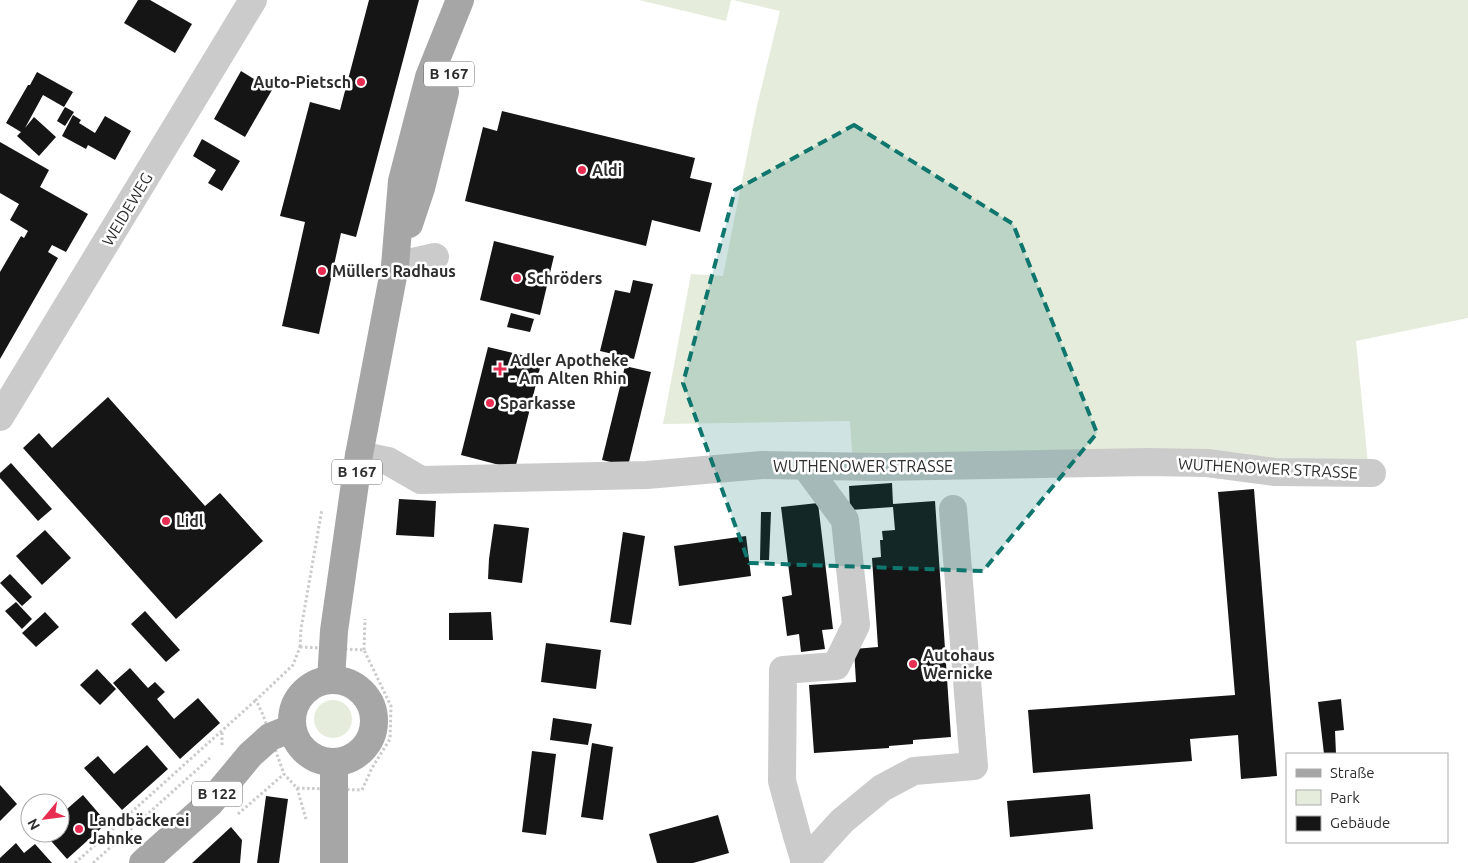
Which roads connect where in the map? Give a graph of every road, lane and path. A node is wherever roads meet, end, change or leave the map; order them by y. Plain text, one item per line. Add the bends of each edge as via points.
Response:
1 (253, 0) edge
2 (461, 0) edge
3 (435, 257) dead end
4 (395, 266) junction
5 (0, 417) edge
6 (359, 455) junction
7 (806, 467) junction
8 (1372, 473) dead end
9 (953, 509) dead end
10 (365, 617) dead end
11 (317, 648) dead end
12 (356, 650) dead end
13 (364, 650) junction
14 (331, 680) junction
15 (256, 700) junction
16 (263, 715) dead end
17 (292, 728) junction
18 (222, 730) junction
19 (222, 747) dead end
20 (215, 753) dead end
21 (279, 761) dead end
22 (334, 762) junction
23 (297, 788) junction
24 (308, 789) dead end
25 (353, 790) dead end
26 (306, 828) dead end
27 (805, 862) edge
28 (75, 863) edge
29 (93, 863) edge
30 (143, 863) edge
31 (334, 863) edge

1 - 5 lane, WEIDEWEG
2 - 4 main road, B 167 via 451,68 421,188
3 - 4 lane
4 - 6 main road, B 167
6 - 7 lane, WUTHENOWER STRASSE via 388,461 421,480 647,475 762,465
6 - 14 main road, B 167 via 334,631
7 - 8 lane, WUTHENOWER STRASSE via 1146,462 1207,463 1275,472
7 - 27 lane via 845,520 856,625 836,666 783,670 782,781
9 - 27 lane via 974,766 914,771 882,788 842,821
10 - 13 path
11 - 15 path via 300,646 293,665
12 - 13 path
13 - 25 path via 391,706 390,739 362,790
14 - 17 main road via 313,685 302,693 294,705
14 - 22 main road via 344,681 365,695 374,719 372,732 358,753
15 - 16 path
15 - 18 path
17 - 22 main road via 297,741 307,752 320,760
17 - 30 main road, B 122 via 270,737 250,755 210,803
18 - 19 path
18 - 28 path
20 - 29 path
21 - 23 path via 284,774
22 - 31 main road
23 - 24 path
23 - 26 path

